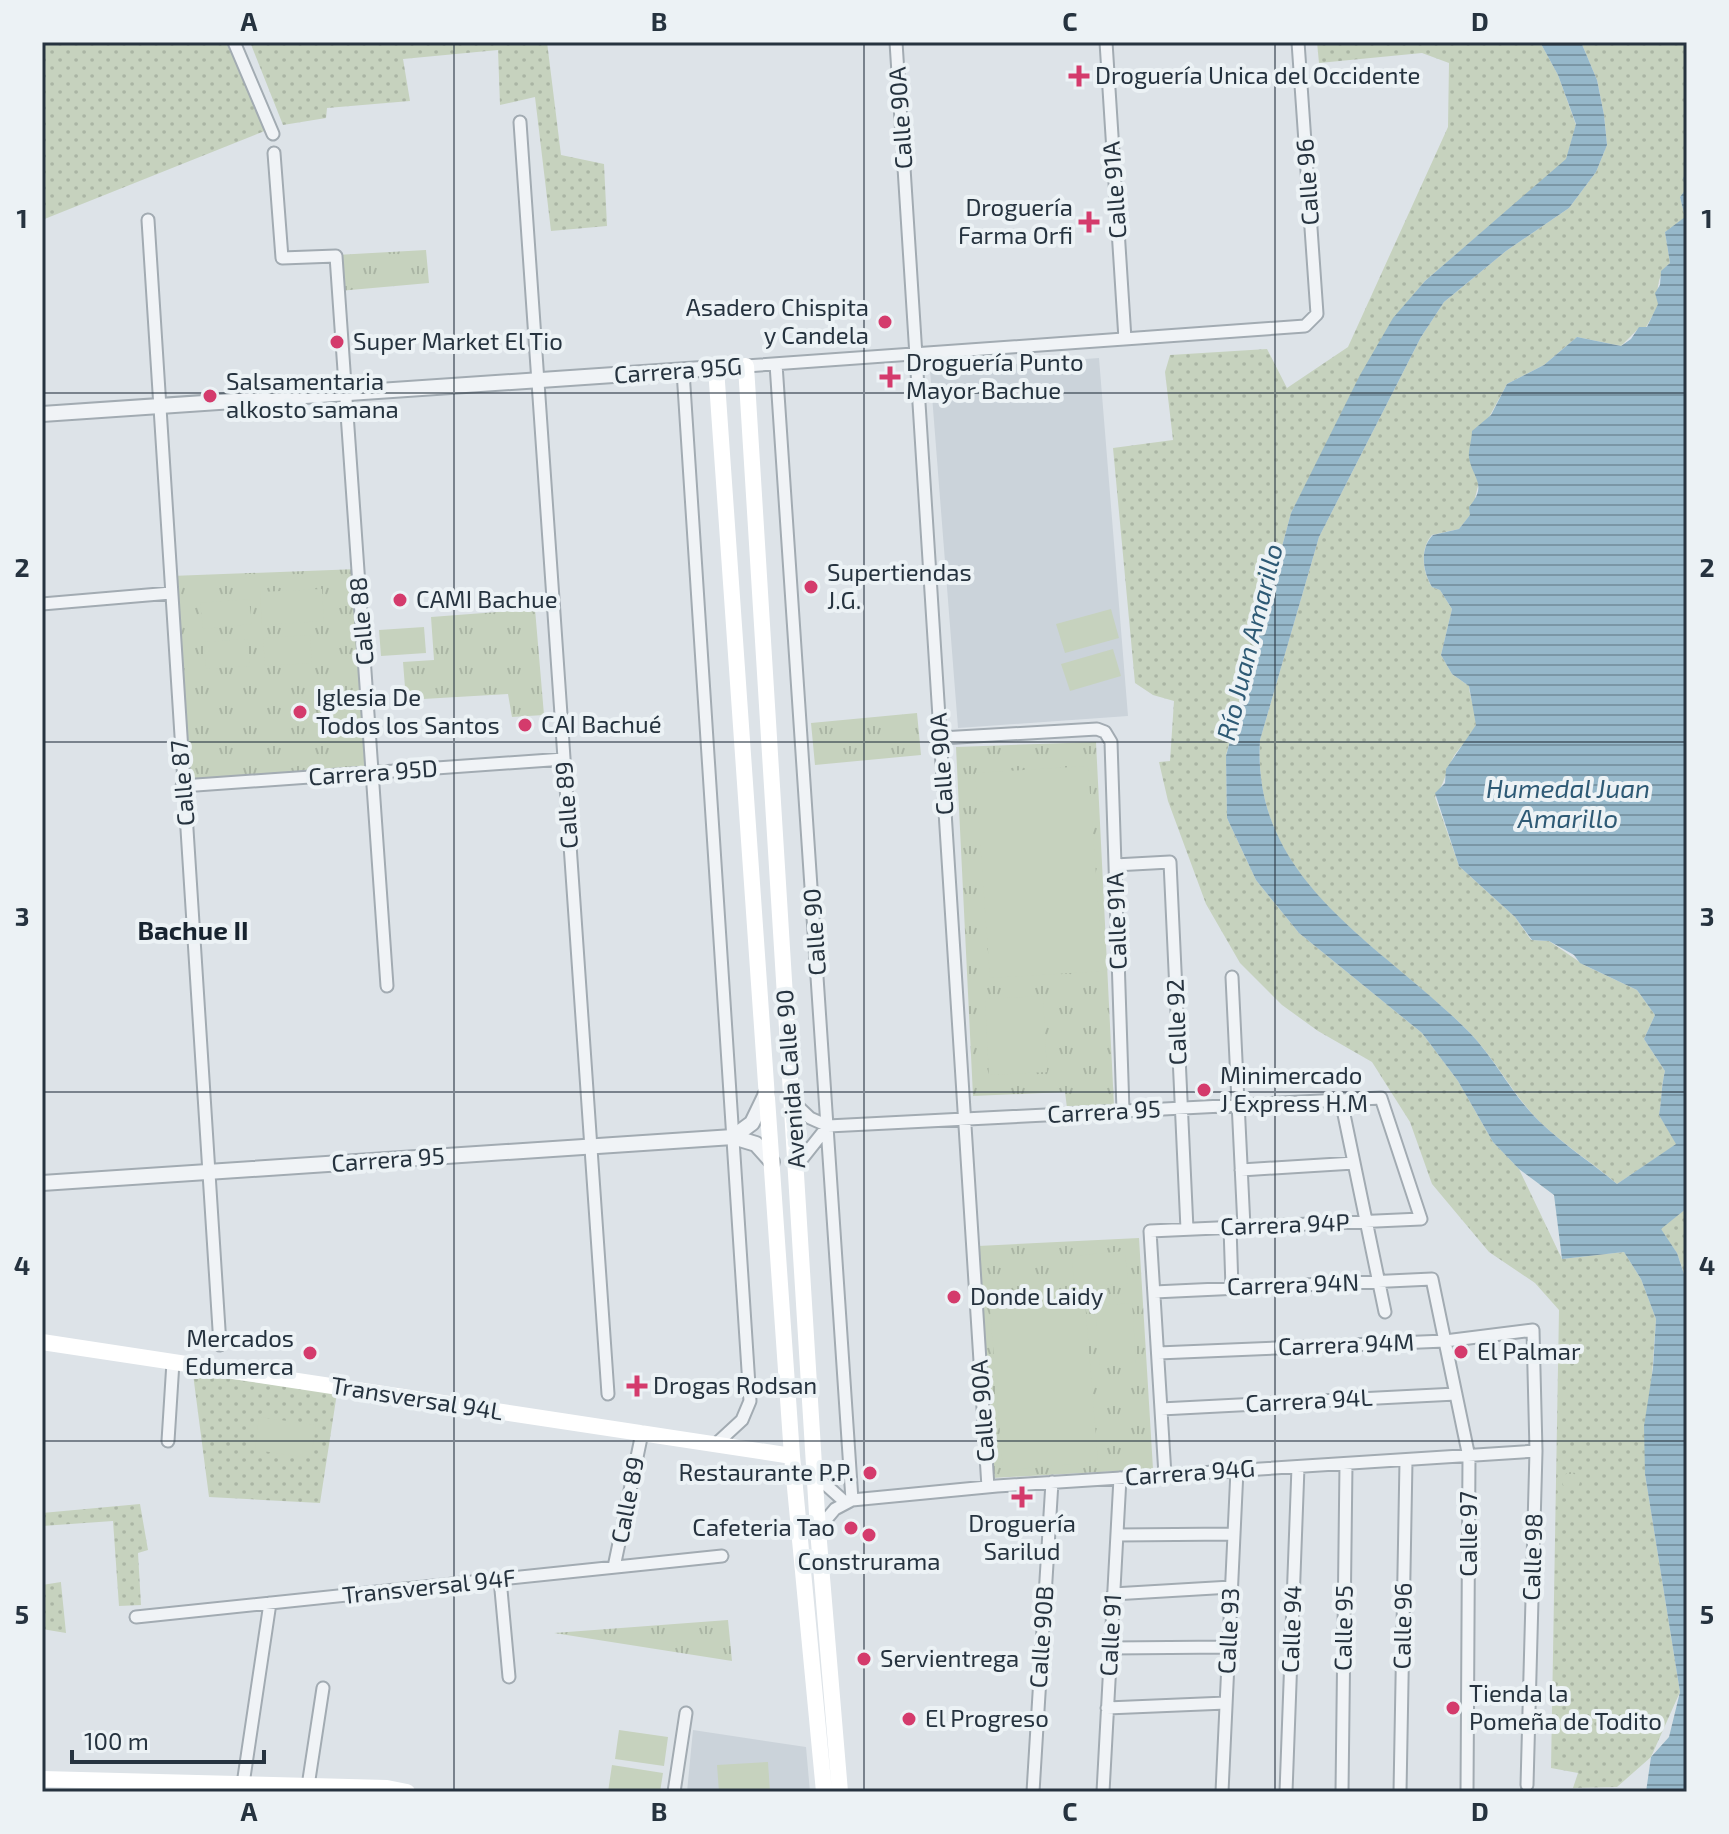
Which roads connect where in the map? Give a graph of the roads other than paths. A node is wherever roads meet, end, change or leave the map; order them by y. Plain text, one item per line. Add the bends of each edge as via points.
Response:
1 (234, 42) edge
2 (896, 42) edge
3 (1106, 42) edge
4 (1298, 42) edge
5 (520, 122) dead end
6 (273, 134) dead end
7 (274, 153) dead end
8 (148, 220) dead end
9 (1313, 322) joint
10 (1125, 339) junction
11 (917, 354) junction
12 (776, 364) junction
13 (746, 366) junction
14 (716, 368) junction
15 (683, 371) junction
16 (538, 380) junction
17 (346, 393) junction
18 (160, 406) junction
19 (42, 414) edge
20 (171, 593) junction
21 (42, 604) edge
22 (941, 738) junction
23 (564, 759) junction
24 (373, 773) junction
25 (182, 786) junction
26 (1115, 865) junction
27 (1232, 977) dead end
28 (387, 986) dead end
29 (766, 1091) junction
30 (1341, 1100) junction
31 (793, 1102) junction
32 (1237, 1105) junction
33 (1180, 1108) junction
34 (1123, 1111) junction
35 (965, 1119) junction
36 (828, 1126) junction
37 (733, 1137) junction
38 (591, 1146) junction
39 (772, 1162) junction
40 (1354, 1163) junction
41 (797, 1165) junction
42 (1241, 1170) junction
43 (209, 1172) junction
44 (42, 1183) edge
45 (1421, 1219) joint
46 (1367, 1221) junction
47 (1230, 1227) junction
48 (1244, 1227) junction
49 (1187, 1229) junction
50 (1432, 1279) joint
51 (1379, 1282) junction
52 (1232, 1288) junction
53 (1154, 1292) junction
54 (1385, 1312) dead end
55 (1533, 1330) joint
56 (1445, 1341) junction
57 (42, 1342) edge
58 (220, 1345) dead end
59 (1158, 1353) junction
60 (173, 1362) junction
61 (608, 1394) dead end
62 (1456, 1394) junction
63 (1161, 1409) junction
64 (642, 1433) junction
65 (168, 1441) dead end
66 (716, 1444) junction
67 (1536, 1451) junction
68 (792, 1456) junction
69 (1469, 1457) junction
70 (1406, 1461) junction
71 (1346, 1464) junction
72 (1298, 1467) junction
73 (1237, 1470) junction
74 (1165, 1475) junction
75 (816, 1476) junction
76 (1120, 1478) junction
77 (1052, 1482) junction
78 (988, 1487) junction
79 (848, 1501) junction
80 (818, 1530) junction
81 (1234, 1534) junction
82 (1117, 1535) junction
83 (722, 1556) dead end
84 (614, 1567) junction
85 (500, 1579) junction
86 (1231, 1587) junction
87 (1113, 1594) junction
88 (270, 1603) junction
89 (136, 1617) dead end
90 (1229, 1647) junction
91 (1110, 1648) junction
92 (509, 1677) dead end
93 (323, 1688) dead end
94 (1226, 1703) junction
95 (1107, 1708) junction
96 (686, 1713) dead end
97 (42, 1779) edge
98 (243, 1784) junction
99 (1527, 1785) dead end
100 (308, 1786) junction
101 (388, 1790) edge
102 (407, 1792) edge
103 (674, 1792) edge
104 (824, 1792) edge
105 (840, 1792) edge
106 (1033, 1792) edge
107 (1103, 1792) edge
108 (1222, 1792) edge
109 (1286, 1792) edge
110 (1342, 1792) edge
111 (1400, 1792) edge
112 (1467, 1792) edge

1 - 6 street
2 - 11 street, Calle 90A
3 - 10 street, Calle 91A
4 - 9 street, Calle 96 via 1317,314
5 - 16 street, Calle 89
7 - 17 street, Calle 88 via 282,258 336,256
8 - 18 street, Calle 87
9 - 10 street, Carrera 95G
10 - 11 street, Carrera 95G
11 - 12 street, Carrera 95G
11 - 22 street, Calle 90A
12 - 13 street, Carrera 95G
12 - 36 street, Calle 90
13 - 14 main road, Carrera 95G
13 - 31 main road, Avenida Calle 90
14 - 15 street, Carrera 95G
14 - 29 main road, Avenida Calle 90
15 - 16 street, Carrera 95G
15 - 37 street
16 - 17 street, Carrera 95G
16 - 23 street, Calle 89
17 - 18 street, Carrera 95G
17 - 24 street, Calle 88
18 - 19 street, Carrera 95G
18 - 20 street, Calle 87
20 - 21 street
20 - 25 street, Calle 87
22 - 26 street, Calle 91A via 1105,732 1111,742
22 - 35 street, Calle 90A
23 - 24 street, Carrera 95D
23 - 38 street, Calle 89
24 - 25 street, Carrera 95D
24 - 28 street, Calle 88
25 - 43 street, Calle 87
26 - 33 street, Calle 92 via 1170,862
26 - 34 street, Calle 91A
27 - 32 street
29 - 37 street via 752,1123
29 - 39 main road, Avenida Calle 90
30 - 32 street, Carrera 95
30 - 40 street
30 - 45 street, Carrera 95 via 1381,1098
31 - 36 street
31 - 41 main road, Avenida Calle 90
32 - 33 street, Carrera 95
32 - 42 street
33 - 34 street, Carrera 95
33 - 49 street, Calle 92
34 - 35 street, Carrera 95
35 - 36 street, Carrera 95
35 - 78 street, Calle 90A
36 - 41 street
36 - 79 street, Calle 90
37 - 38 street, Carrera 95
37 - 39 street via 756,1144
37 - 66 street via 750,1401 742,1420
38 - 43 street, Carrera 95
38 - 61 street, Calle 89
39 - 68 main road, Avenida Calle 90
40 - 42 street
40 - 46 street
41 - 75 main road, Avenida Calle 90
42 - 48 street
43 - 44 street, Carrera 95
43 - 58 street, Calle 87
45 - 46 street, Carrera 94P
46 - 48 street, Carrera 94P
46 - 51 street
47 - 48 street, Carrera 94P
47 - 49 street, Carrera 94P
47 - 52 street
49 - 53 street, Carrera 94P via 1150,1231
50 - 51 street, Carrera 94N
50 - 56 street, Calle 97
51 - 52 street, Carrera 94N
51 - 54 street
52 - 53 street, Carrera 94N
53 - 59 street
55 - 56 street, Carrera 94M
55 - 67 street, Calle 98
56 - 59 street, Carrera 94M
56 - 62 street, Calle 97
57 - 60 main road, Transversal 94L
59 - 63 street
60 - 64 main road, Transversal 94L
60 - 65 street
62 - 63 street, Carrera 94L
62 - 69 street, Calle 97
63 - 74 street
64 - 66 main road, Transversal 94L
64 - 84 street, Calle 89
66 - 68 main road, Transversal 94L
67 - 69 street, Carrera 94G
67 - 99 street, Calle 98
68 - 75 main road
68 - 104 main road, Avenida Calle 90
69 - 70 street, Carrera 94G
69 - 112 street, Calle 97
70 - 71 street, Carrera 94G
70 - 111 street, Calle 96
71 - 72 street, Carrera 94G
71 - 110 street, Calle 95
72 - 73 street, Carrera 94G
72 - 109 street, Calle 94
73 - 74 street, Carrera 94G
73 - 81 street, Calle 93
74 - 76 street, Carrera 94G
75 - 79 street
75 - 80 main road, Avenida Calle 90
76 - 77 street, Carrera 94G
76 - 82 street, Calle 91
77 - 78 street, Carrera 94G
77 - 106 street, Calle 90B
78 - 79 street, Carrera 94G
79 - 80 street
80 - 105 main road, Avenida Calle 90
81 - 82 street
81 - 86 street, Calle 93
82 - 87 street, Calle 91
83 - 84 street, Transversal 94F
84 - 85 street, Transversal 94F
85 - 88 street, Transversal 94F
85 - 92 street
86 - 87 street
86 - 90 street, Calle 93
87 - 91 street, Calle 91
88 - 89 street, Transversal 94F
88 - 98 street
90 - 91 street
90 - 94 street, Calle 93
91 - 95 street, Calle 91
93 - 100 street
94 - 95 street
94 - 108 street, Calle 93
95 - 107 street, Calle 91
96 - 103 street
97 - 98 main road
98 - 100 main road
100 - 101 main road
101 - 102 main road

